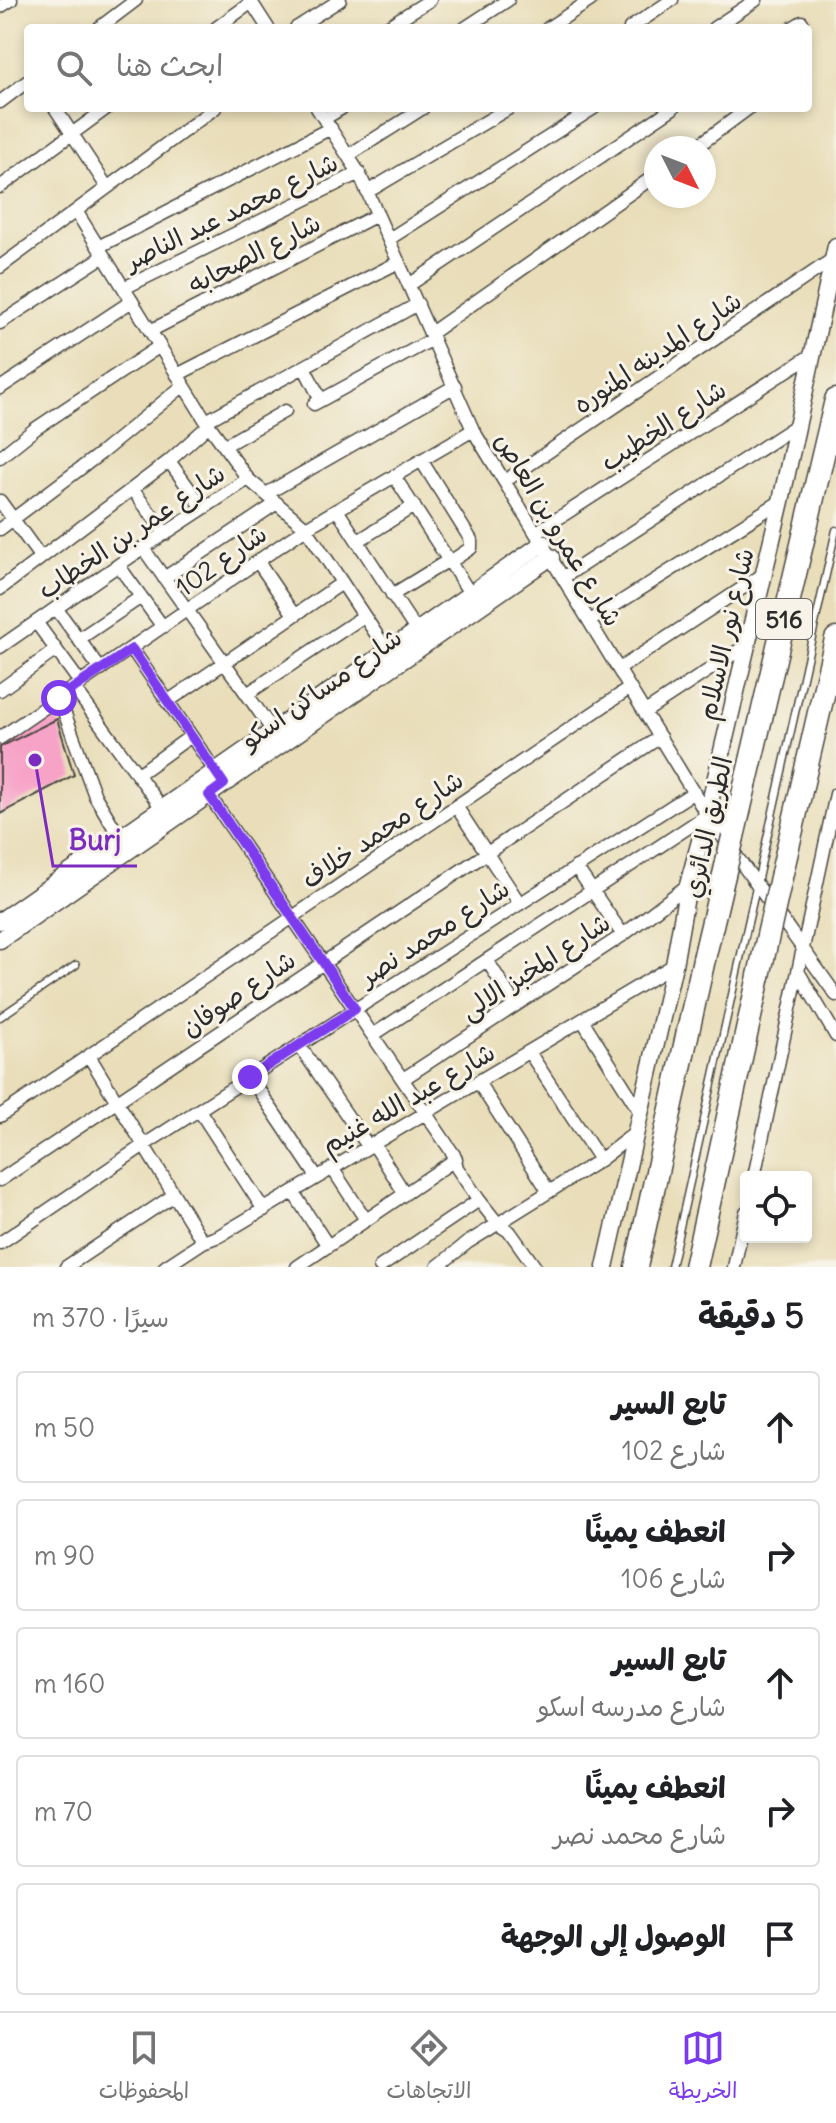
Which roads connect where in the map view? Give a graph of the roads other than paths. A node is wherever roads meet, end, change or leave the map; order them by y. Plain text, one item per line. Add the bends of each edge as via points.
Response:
1 (136, 0) edge
2 (340, 0) edge
3 (430, 0) edge
4 (508, 0) edge
5 (591, 0) edge
6 (672, 0) edge
7 (756, 0) edge
8 (251, 1) edge
9 (104, 24) edge
10 (221, 24) edge
11 (265, 24) edge
12 (302, 24) edge
13 (391, 24) edge
14 (471, 24) edge
15 (554, 24) edge
16 (636, 24) edge
17 (720, 24) edge
18 (24, 84) edge
19 (0, 102) edge
20 (58, 112) edge
21 (102, 112) edge
22 (210, 112) edge
23 (417, 112) edge
24 (502, 112) edge
25 (588, 112) edge
26 (667, 112) edge
27 (744, 112) edge
28 (324, 118) edge
29 (72, 134) junction
30 (711, 136) edge
31 (349, 155) junction
32 (359, 173) junction
33 (644, 184) edge
34 (0, 187) edge
35 (107, 187) junction
36 (367, 192) junction
37 (76, 211) junction
38 (377, 215) junction
39 (389, 239) junction
40 (101, 251) junction
41 (835, 252) edge
42 (399, 262) junction
43 (0, 267) edge
44 (409, 285) junction
45 (124, 288) junction
46 (132, 301) junction
47 (418, 304) junction
48 (0, 323) edge
49 (150, 331) junction
50 (432, 336) junction
51 (160, 346) junction
52 (813, 354) junction
53 (304, 367) junction
54 (181, 380) junction
55 (455, 386) junction
56 (0, 388) edge
57 (836, 400) edge
58 (285, 411) dead end
59 (208, 423) junction
60 (797, 425) junction
61 (473, 430) junction
62 (224, 446) junction
63 (0, 457) edge
64 (421, 460) junction
65 (169, 461) junction
66 (394, 476) junction
67 (248, 479) junction
68 (505, 481) junction
69 (132, 489) junction
70 (266, 494) junction
71 (0, 501) edge
72 (781, 501) junction
73 (277, 503) junction
74 (414, 506) junction
75 (203, 508) junction
76 (337, 510) junction
77 (13, 520) junction
78 (306, 528) junction
79 (0, 529) edge
80 (836, 530) edge
81 (166, 534) junction
82 (358, 541) junction
83 (544, 544) junction
84 (143, 548) junction
85 (41, 558) junction
86 (449, 561) junction
87 (258, 562) junction
88 (118, 565) junction
89 (764, 574) junction
90 (564, 577) junction
91 (164, 578) junction
92 (342, 583) junction
93 (0, 589) edge
94 (392, 595) junction
95 (141, 597) junction
96 (475, 600) junction
97 (56, 608) junction
98 (187, 610) junction
99 (294, 615) junction
100 (364, 616) junction
101 (590, 621) junction
102 (36, 622) junction
103 (163, 627) junction
104 (421, 638) junction
105 (79, 639) junction
106 (836, 639) edge
107 (747, 645) junction
108 (0, 647) edge
109 (132, 649) junction
110 (56, 650) junction
111 (388, 652) junction
112 (224, 663) junction
113 (619, 669) junction
114 (101, 670) junction
115 (77, 686) junction
116 (630, 688) junction
117 (0, 690) edge
118 (247, 694) junction
119 (59, 698) junction
120 (334, 698) junction
121 (167, 702) junction
122 (645, 712) junction
123 (273, 731) junction
124 (191, 736) junction
125 (660, 737) junction
126 (0, 738) edge
127 (137, 775) junction
128 (219, 778) junction
129 (694, 792) junction
130 (209, 795) junction
131 (835, 801) edge
132 (456, 806) junction
133 (162, 808) junction
134 (707, 815) junction
135 (826, 842) junction
136 (124, 844) junction
137 (486, 853) junction
138 (836, 859) edge
139 (576, 867) junction
140 (688, 885) junction
141 (592, 891) junction
142 (520, 904) junction
143 (293, 917) junction
144 (0, 921) edge
145 (623, 935) junction
146 (0, 940) edge
147 (803, 950) junction
148 (487, 960) junction
149 (324, 962) junction
150 (76, 965) dead end
151 (674, 965) junction
152 (799, 973) junction
153 (835, 991) edge
154 (515, 1005) junction
155 (355, 1009) junction
156 (0, 1017) edge
157 (583, 1021) junction
158 (373, 1035) junction
159 (836, 1036) edge
160 (299, 1045) junction
161 (529, 1052) junction
162 (89, 1056) junction
163 (250, 1077) junction
164 (403, 1079) junction
165 (478, 1082) junction
166 (117, 1101) junction
167 (199, 1110) junction
168 (640, 1112) junction
169 (426, 1113) junction
170 (0, 1116) edge
171 (635, 1133) junction
172 (370, 1144) junction
173 (144, 1145) junction
174 (456, 1159) junction
175 (600, 1160) junction
176 (332, 1168) junction
177 (755, 1171) edge
178 (317, 1177) junction
179 (0, 1180) edge
180 (293, 1192) junction
181 (549, 1192) junction
182 (405, 1194) junction
183 (174, 1195) junction
184 (479, 1200) junction
185 (264, 1210) junction
186 (366, 1220) junction
187 (498, 1224) junction
188 (740, 1240) edge
189 (203, 1242) junction
190 (0, 1243) edge
191 (328, 1246) junction
192 (66, 1267) edge
193 (165, 1267) edge
194 (297, 1267) edge
195 (380, 1267) edge
196 (437, 1267) edge
197 (535, 1267) edge
198 (605, 1267) edge
199 (636, 1267) edge
200 (671, 1267) edge
201 (695, 1267) edge
202 (734, 1267) edge

1 - 9 street
2 - 12 street
3 - 13 street
4 - 14 street
5 - 15 street
6 - 16 street
7 - 17 street
8 - 10 street
8 - 11 street
18 - 19 street
20 - 29 street
21 - 29 street
22 - 35 street
23 - 31 street
24 - 36 street
25 - 39 street
26 - 44 street
27 - 30 street
28 - 31 street, شارع عمرو بن العاص
28 - 40 street
29 - 34 street
29 - 35 street
31 - 32 street, شارع عمرو بن العاص
32 - 36 street, شارع عمرو بن العاص
32 - 45 street, شارع محمد عبد الناصر
33 - 50 street
35 - 37 street
36 - 38 street, شارع عمرو بن العاص
37 - 40 street
37 - 43 street
38 - 39 street, شارع عمرو بن العاص
38 - 49 street, شارع الصحابه
39 - 42 street, شارع عمرو بن العاص
40 - 45 street
40 - 48 street
41 - 52 street, شارع نور الاسلام
41 - 68 street, شارع المدينه المنوره
42 - 44 street, شارع عمرو بن العاص
42 - 54 street
44 - 47 street, شارع عمرو بن العاص
45 - 46 street
46 - 49 street
46 - 56 street
47 - 50 street, شارع عمرو بن العاص
47 - 53 street
49 - 51 street
50 - 53 street via 318,402
50 - 55 street, شارع عمرو بن العاص
51 - 54 street
51 - 63 street
52 - 60 street, شارع نور الاسلام
52 - 83 street, شارع الخطيب
53 - 59 street
54 - 59 street
54 - 77 street via 101,453
55 - 61 street, شارع عمرو بن العاص
55 - 70 street
57 - 199 highway, الطريق الدائري / 516, bridge
58 - 62 street
59 - 62 street
59 - 65 street
60 - 72 street, شارع نور الاسلام
60 - 90 street
61 - 64 street, شارع 102
61 - 68 street, شارع عمرو بن العاص
62 - 67 street
64 - 66 street, شارع 102
64 - 86 street via 471,540 471,548
65 - 69 street
65 - 75 street
66 - 74 street
66 - 76 street, شارع 102
67 - 70 street
67 - 75 street, شارع عمر بن الخطاب
68 - 83 street, شارع عمرو بن العاص
69 - 81 street
69 - 85 street
70 - 73 street
71 - 77 street
72 - 89 street, شارع نور الاسلام
72 - 101 street
73 - 78 street
73 - 91 street
74 - 82 street
74 - 86 street
75 - 81 street, شارع عمر بن الخطاب
76 - 78 street, شارع 102
76 - 82 street
77 - 79 street
77 - 85 street
78 - 87 street, شارع 102
78 - 92 street
80 - 200 lane
81 - 84 street, شارع عمر بن الخطاب
82 - 94 street
83 - 90 street, شارع عمرو بن العاص
83 - 96 street, شارع مساكن اسكو
84 - 88 street, شارع عمر بن الخطاب
84 - 91 street
85 - 93 street
86 - 94 street
86 - 96 street
87 - 98 street, شارع 102
87 - 99 street
88 - 95 street
88 - 97 street, شارع عمر بن الخطاب
89 - 107 street, شارع نور الاسلام
89 - 113 street
90 - 101 street, شارع عمرو بن العاص
91 - 98 street
92 - 99 street
92 - 100 street
94 - 104 street
95 - 103 street
95 - 105 street
96 - 104 street, شارع مساكن اسكو
97 - 102 street, شارع عمر بن الخطاب
97 - 105 street
98 - 103 street, شارع 102
98 - 112 street
99 - 112 street
100 - 111 street
100 - 118 street
101 - 113 street, شارع عمرو بن العاص
102 - 108 street, شارع عمر بن الخطاب
102 - 110 street
103 - 109 street, شارع 102
104 - 111 street, شارع مساكن اسكو
104 - 120 street, شارع مساكن اسكو
105 - 114 street
106 - 201 highway, 516, bridge
107 - 122 street
107 - 134 street, شارع نور الاسلام
109 - 114 street, شارع 102
109 - 121 street
110 - 115 street
110 - 117 street
111 - 120 street, شارع مساكن اسكو
112 - 118 street
112 - 121 street
113 - 116 street, شارع عمرو بن العاص
114 - 115 street, شارع 102
115 - 119 street, شارع 102
115 - 127 street
116 - 122 street, شارع عمرو بن العاص
116 - 132 street, شارع محمد خلاف
118 - 123 street
119 - 126 street, شارع 102
119 - 136 street via 95,796
120 - 123 street, شارع مساكن اسكو
120 - 128 street, شارع مساكن اسكو
121 - 124 street
122 - 125 street, شارع عمرو بن العاص
123 - 128 street, شارع مساكن اسكو
124 - 127 street
124 - 128 street
125 - 129 street, شارع عمرو بن العاص
125 - 137 street, شارع صوفان
127 - 133 street
128 - 130 street, شارع مساكن اسكو
128 - 133 street, شارع مساكن اسكو
129 - 134 street, شارع عمرو بن العاص
129 - 139 street, شارع محمد نصر
130 - 136 street, شارع مساكن اسكو
130 - 143 street
131 - 135 street
132 - 137 street
132 - 143 street, شارع محمد خلاف
133 - 136 street, شارع مساكن اسكو
134 - 140 street, شارع نور الاسلام
134 - 141 street
134 - 147 street, شارع عمرو بن العاص
135 - 138 street
135 - 147 street
136 - 144 street, شارع مساكن اسكو
136 - 146 street, شارع مساكن اسكو
137 - 142 street
137 - 149 street, شارع صوفان
139 - 141 street
139 - 142 street, شارع محمد نصر
140 - 145 street, شارع المخبز الالى
140 - 151 street, شارع نور الاسلام
141 - 145 street
141 - 148 street
142 - 155 street, شارع محمد نصر
143 - 149 street
143 - 162 street, شارع محمد خلاف
145 - 154 street, شارع المخبز الالى
147 - 152 street
147 - 153 street, شارع عمرو بن العاص
148 - 154 street
148 - 158 street
149 - 155 street
149 - 166 street, شارع صوفان
150 - 156 lane
151 - 157 street, شارع عبد الله غنيم
151 - 168 street, شارع نور الاسلام
152 - 159 street
152 - 177 street
154 - 164 street, شارع المخبز الالى
155 - 158 street
155 - 160 street, شارع محمد نصر
157 - 161 street, شارع عبد الله غنيم
157 - 168 street
158 - 164 street
160 - 163 street, شارع محمد نصر
160 - 172 street
161 - 165 street, شارع عبد الله غنيم
161 - 175 street
162 - 166 street
162 - 170 street, شارع محمد خلاف
163 - 167 street, شارع محمد نصر
163 - 178 street
164 - 169 street
165 - 169 street, شارع عبد الله غنيم
165 - 181 street
166 - 173 street
166 - 179 street, شارع صوفان
167 - 173 street, شارع محمد نصر
167 - 185 street
168 - 171 street, شارع نور الاسلام
169 - 172 street, شارع عبد الله غنيم
169 - 174 street
171 - 175 street
171 - 198 street, شارع نور الاسلام
172 - 176 street, شارع عبد الله غنيم
172 - 182 street
173 - 183 street
173 - 190 street, شارع محمد نصر
174 - 182 street
174 - 184 street
175 - 181 street
176 - 178 street, شارع عبد الله غنيم
176 - 186 street
178 - 180 street, شارع عبد الله غنيم
180 - 185 street, شارع عبد الله غنيم
180 - 191 street
181 - 187 street
182 - 186 street
183 - 189 street
183 - 192 street
184 - 187 street
184 - 195 street
185 - 189 street, شارع عبد الله غنيم
186 - 191 street
187 - 196 street
187 - 197 street
188 - 202 street
189 - 193 street, شارع عبد الله غنيم
191 - 194 street

